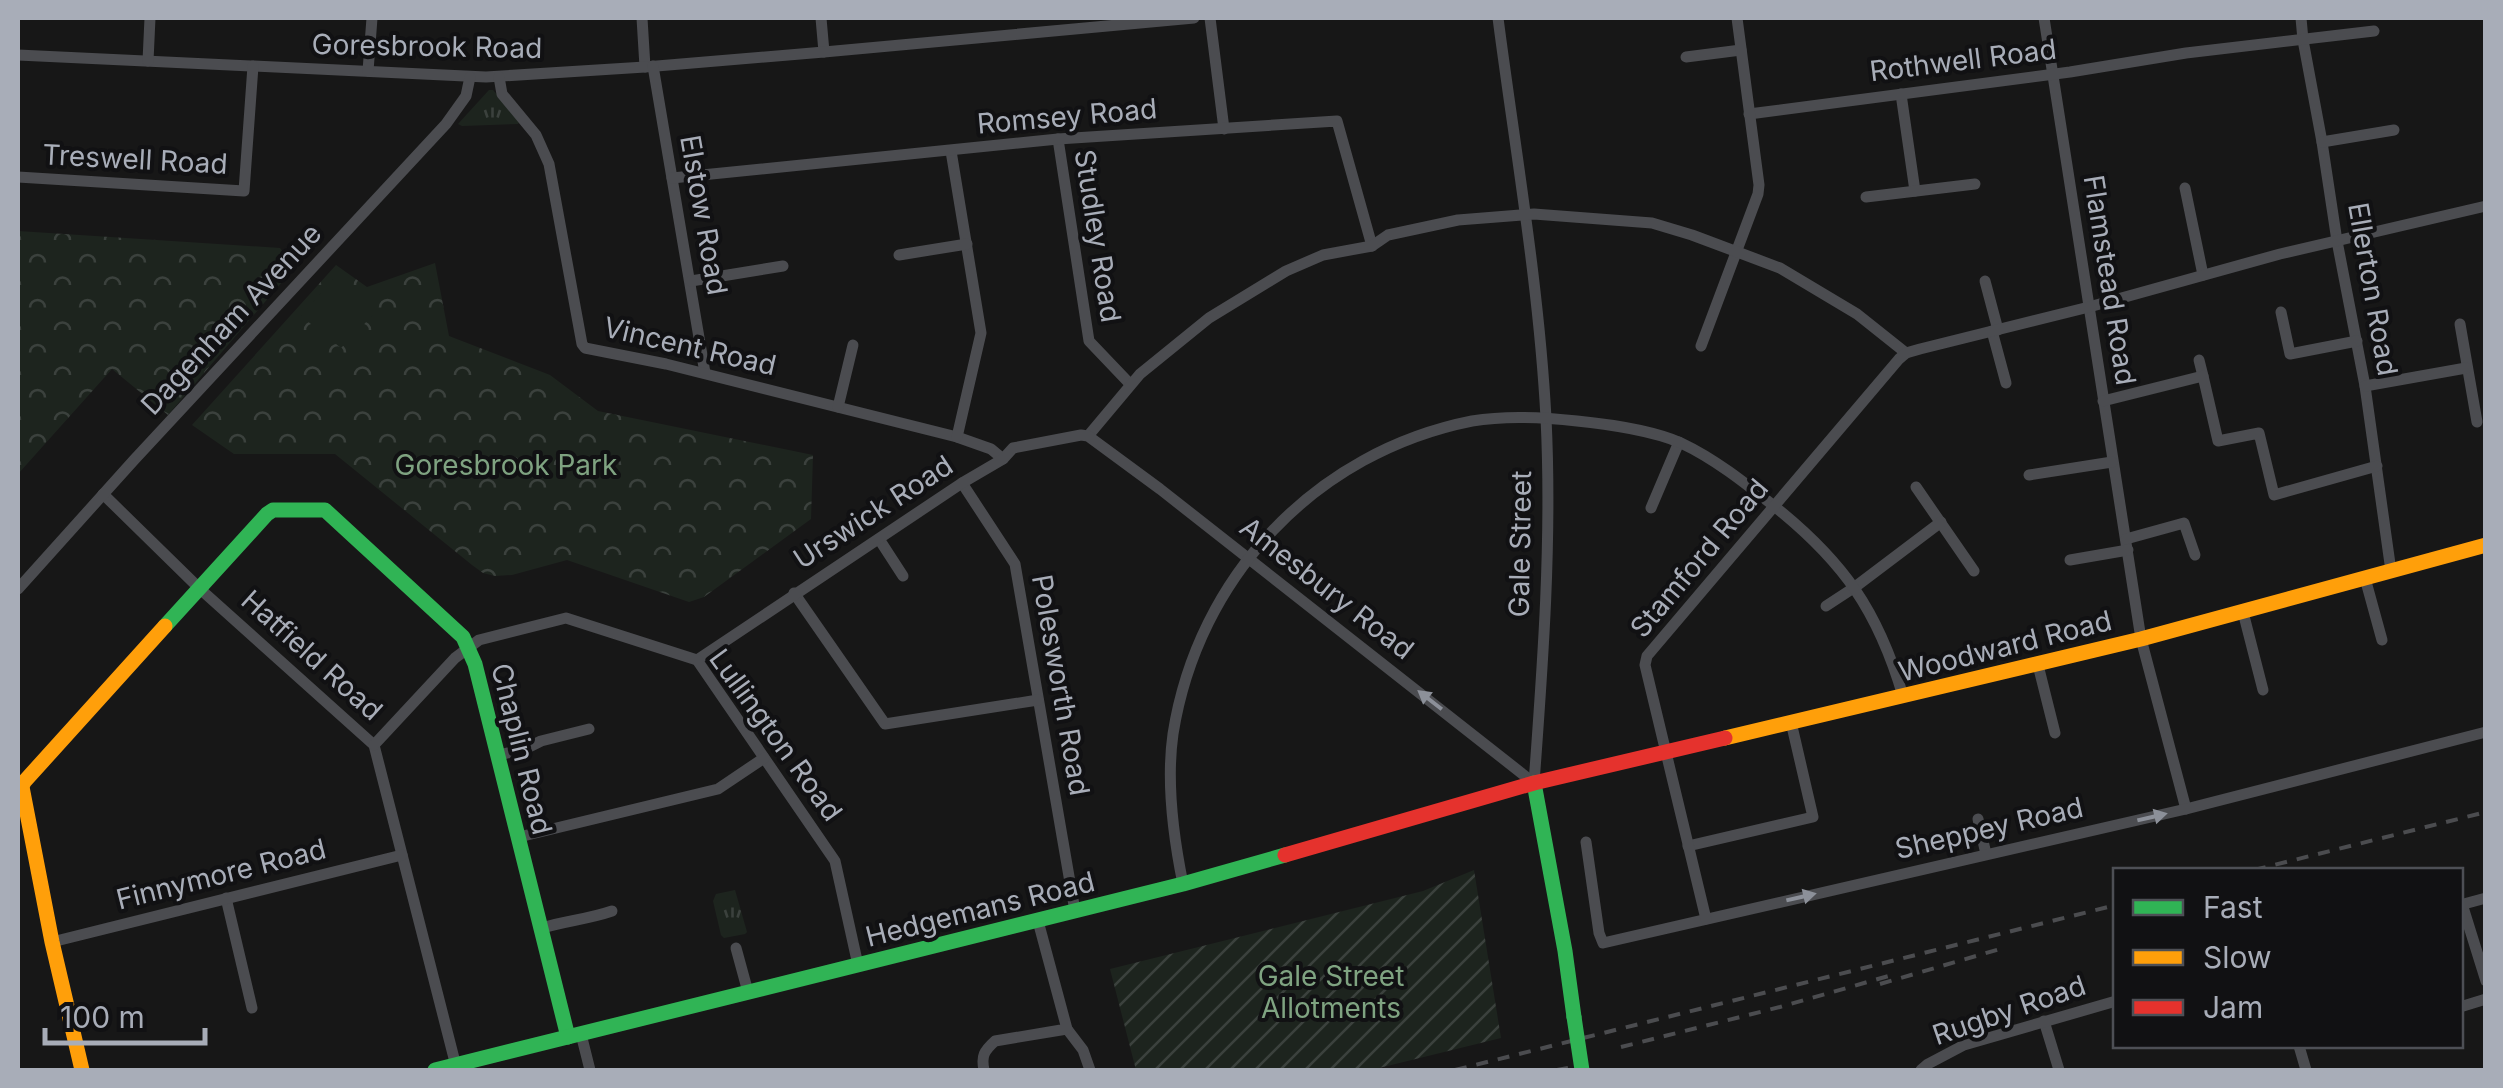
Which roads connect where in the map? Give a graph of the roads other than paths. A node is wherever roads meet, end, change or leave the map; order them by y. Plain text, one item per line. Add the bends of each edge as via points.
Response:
1 (150, 18) edge
2 (372, 18) edge
3 (642, 18) edge
4 (822, 18) edge
5 (1194, 18) edge
6 (1210, 18) edge
7 (1498, 18) edge
8 (1737, 18) edge
9 (2044, 18) edge
10 (2301, 18) edge
11 (2374, 31) dead end
12 (2303, 40) junction
13 (1740, 50) junction
14 (824, 52) junction
15 (18, 55) edge
16 (1686, 57) dead end
17 (148, 62) junction
18 (253, 66) junction
19 (649, 67) junction
20 (368, 71) junction
21 (2052, 74) junction
22 (470, 77) junction
23 (499, 77) junction
24 (1901, 94) junction
25 (1749, 114) junction
26 (1224, 129) junction
27 (2394, 130) dead end
28 (1058, 139) junction
29 (2322, 142) junction
30 (951, 151) junction
31 (18, 177) edge
32 (672, 178) junction
33 (1975, 184) dead end
34 (2185, 188) dead end
35 (1915, 190) junction
36 (1866, 198) dead end
37 (2486, 206) edge
38 (1524, 216) junction
39 (2337, 240) junction
40 (967, 244) junction
41 (1372, 246) junction
42 (1736, 252) junction
43 (899, 256) dead end
44 (783, 266) dead end
45 (2203, 275) junction
46 (690, 281) junction
47 (1985, 281) dead end
48 (2089, 307) junction
49 (2281, 312) dead end
50 (2460, 324) dead end
51 (1995, 330) junction
52 (2356, 341) junction
53 (853, 344) dead end
54 (1701, 346) dead end
55 (1906, 354) junction
56 (2199, 360) dead end
57 (2466, 368) junction
58 (706, 374) junction
59 (2203, 376) junction
60 (1130, 384) junction
61 (2006, 384) dead end
62 (2365, 386) junction
63 (2103, 401) junction
64 (838, 407) junction
65 (1546, 418) junction
66 (2477, 422) dead end
67 (1088, 436) junction
68 (957, 437) junction
69 (1679, 442) junction
70 (1003, 459) junction
71 (2112, 462) junction
72 (2377, 466) junction
73 (2029, 475) dead end
74 (962, 483) junction
75 (1916, 487) dead end
76 (103, 494) junction
77 (1774, 506) junction
78 (1652, 508) dead end
79 (1941, 522) junction
80 (879, 538) junction
81 (2127, 545) junction
82 (2486, 545) edge
83 (2195, 555) dead end
84 (1248, 558) junction
85 (2070, 560) dead end
86 (1974, 570) dead end
87 (2391, 571) junction
88 (902, 576) dead end
89 (2365, 578) junction
90 (1855, 587) junction
91 (18, 588) edge
92 (199, 588) junction
93 (794, 594) junction
94 (1826, 606) dead end
95 (2243, 612) junction
96 (2141, 639) junction
97 (2382, 640) dead end
98 (468, 647) junction
99 (697, 660) junction
100 (2038, 664) junction
101 (2264, 690) dead end
102 (1903, 696) junction
103 (1038, 700) junction
104 (1791, 722) junction
105 (590, 728) dead end
106 (2486, 732) edge
107 (2055, 733) dead end
108 (374, 745) junction
109 (1666, 752) junction
110 (499, 755) junction
111 (764, 758) junction
112 (1534, 783) junction
113 (2186, 809) junction
114 (1978, 819) dead end
115 (519, 837) junction
116 (1586, 842) dead end
117 (1688, 846) junction
118 (402, 854) junction
119 (1986, 854) junction
120 (1183, 884) junction
121 (226, 898) junction
122 (2463, 910) edge
123 (1075, 911) junction
124 (612, 912) dead end
125 (1706, 919) junction
126 (1038, 921) junction
127 (542, 928) junction
128 (52, 942) junction
129 (736, 948) dead end
130 (858, 965) junction
131 (2486, 981) edge
132 (748, 992) junction
133 (2113, 1001) edge
134 (252, 1008) dead end
135 (2044, 1021) junction
136 (1067, 1029) junction
137 (574, 1036) junction
138 (456, 1068) edge
139 (82, 1070) edge
140 (435, 1070) edge
141 (590, 1070) edge
142 (984, 1070) edge
143 (1090, 1070) edge
144 (1582, 1070) edge
145 (1921, 1070) edge
146 (2059, 1070) edge

1 - 17 street
2 - 20 street
3 - 19 street, Elstow Road
4 - 14 street
5 - 14 street, Goresbrook Road
6 - 26 street
7 - 38 street, Gale Street
8 - 13 street
9 - 21 street, Flamstead Road
10 - 12 street, Ellerton Road
11 - 12 street, Rothwell Road
12 - 21 street, Rothwell Road
12 - 29 street, Ellerton Road
13 - 16 street
13 - 25 street
14 - 19 street, Goresbrook Road
15 - 17 street, Goresbrook Road
17 - 18 street, Goresbrook Road
18 - 20 street, Goresbrook Road
18 - 31 street, Treswell Road via 244,191
19 - 23 street, Goresbrook Road
19 - 32 street, Elstow Road
20 - 22 street, Goresbrook Road
21 - 24 street, Rothwell Road
21 - 48 street, Flamstead Road
22 - 23 street, Goresbrook Road
22 - 76 street, Dagenham Avenue via 466,96 446,124
23 - 58 street, Vincent Road via 502,94 536,135 549,164 582,344
24 - 25 street, Rothwell Road
24 - 35 street
25 - 42 street via 1759,185
26 - 28 street, Romsey Road
26 - 41 street, Romsey Road via 1336,121
27 - 29 street
28 - 30 street, Romsey Road
28 - 60 street, Studley Road via 1089,341
29 - 39 street, Ellerton Road
30 - 32 street, Romsey Road
30 - 40 street
32 - 46 street, Elstow Road
33 - 35 street
34 - 45 street
35 - 36 street
37 - 39 street
38 - 41 street via 1441,222 1388,234
38 - 42 street via 1652,223
38 - 65 street, Gale Street
39 - 45 street
39 - 52 street, Ellerton Road
40 - 43 street
40 - 68 street via 981,333
41 - 60 street via 1322,255 1286,271 1209,318
42 - 54 street
42 - 55 street via 1832,298
44 - 46 street
45 - 48 street
46 - 58 street, Elstow Road
47 - 51 street
48 - 51 street
48 - 63 street, Flamstead Road
49 - 52 street via 2290,354
50 - 57 street
51 - 55 street
51 - 61 street
52 - 62 street, Ellerton Road
53 - 64 street
55 - 77 street, Stamford Road
56 - 59 street
57 - 62 street
57 - 66 street
58 - 64 street, Vincent Road
59 - 63 street
59 - 72 street via 2218,441 2259,433 2275,500
60 - 67 street
62 - 72 street, Ellerton Road
63 - 71 street, Flamstead Road
64 - 68 street, Vincent Road
65 - 69 street via 1610,424
65 - 84 street via 1474,421 1384,449 1320,488
65 - 112 street, Gale Street via 1548,554
67 - 70 street, Urswick Road via 1013,448
67 - 84 street, Amesbury Road
68 - 70 street, Vincent Road
69 - 77 street
69 - 78 street
70 - 74 street, Urswick Road
71 - 73 street
71 - 81 street, Flamstead Road
72 - 87 street, Ellerton Road
74 - 80 street, Urswick Road
74 - 103 street, Polesworth Road via 1016,564
75 - 79 street
76 - 91 street, Dagenham Avenue
76 - 92 street, Hatfield Road
77 - 90 street
77 - 109 street, Stamford Road via 1647,656
79 - 86 street
79 - 90 street
80 - 88 street
80 - 93 street, Urswick Road
81 - 83 street via 2184,523
81 - 85 street
81 - 96 street, Flamstead Road
82 - 87 street, Woodward Road
112 -> 84 street, Amesbury Road
84 - 120 street via 1192,658 1173,734 1174,840
87 - 89 street, Woodward Road
89 - 95 street, Woodward Road
89 - 97 street
90 - 94 street
90 - 102 street via 1884,638
92 - 98 street, Chaplin Road via 272,510 319,508
92 - 108 street, Hatfield Road
92 - 128 street, Chaplin Road via 24,782
93 - 99 street, Urswick Road
93 - 103 street via 884,724
95 - 96 street, Woodward Road
95 - 101 street
96 - 100 street, Woodward Road
96 - 113 street, Flamstead Road
98 - 99 street, Lullington Road via 566,618
98 - 108 street, Lullington Road
98 - 110 street, Chaplin Road
99 - 111 street, Lullington Road
100 - 102 street, Woodward Road
100 - 107 street
102 - 104 street, Woodward Road
103 - 123 street, Polesworth Road
104 - 109 street, Woodward Road
104 - 117 street via 1813,817
105 - 110 street
106 - 113 street, Sheppey Road
108 - 118 street, Hatfield Road
109 - 112 street, Woodward Road
109 - 117 street, Stamford Road
110 - 115 street, Chaplin Road
111 - 115 street via 718,789
111 - 130 street, Lullington Road via 834,860
112 - 120 street, Hedgemans Road
112 - 144 street, Gale Street, bridge
119 -> 113 street, Sheppey Road
114 - 119 street
115 - 127 street, Chaplin Road
116 - 125 street, Sheppey Road via 1603,943
117 - 125 street, Stamford Road
118 - 121 street, Finnymore Road
118 - 138 street, Hatfield Road
125 -> 119 street, Sheppey Road
120 - 123 street, Hedgemans Road
121 - 128 street, Finnymore Road
121 - 134 street
122 - 131 street
123 - 126 street, Hedgemans Road
124 - 127 street
126 - 130 street, Hedgemans Road
126 - 136 street
127 - 137 street, Chaplin Road
128 - 139 street
129 - 132 street
130 - 132 street, Hedgemans Road
132 - 137 street, Hedgemans Road
133 - 135 street, Rugby Road
135 - 145 street, Rugby Road via 1964,1045
135 - 146 street
136 - 142 street via 995,1041 981,1058
136 - 143 street
137 - 138 street, Hedgemans Road
137 - 141 street
138 - 140 street, Hedgemans Road

